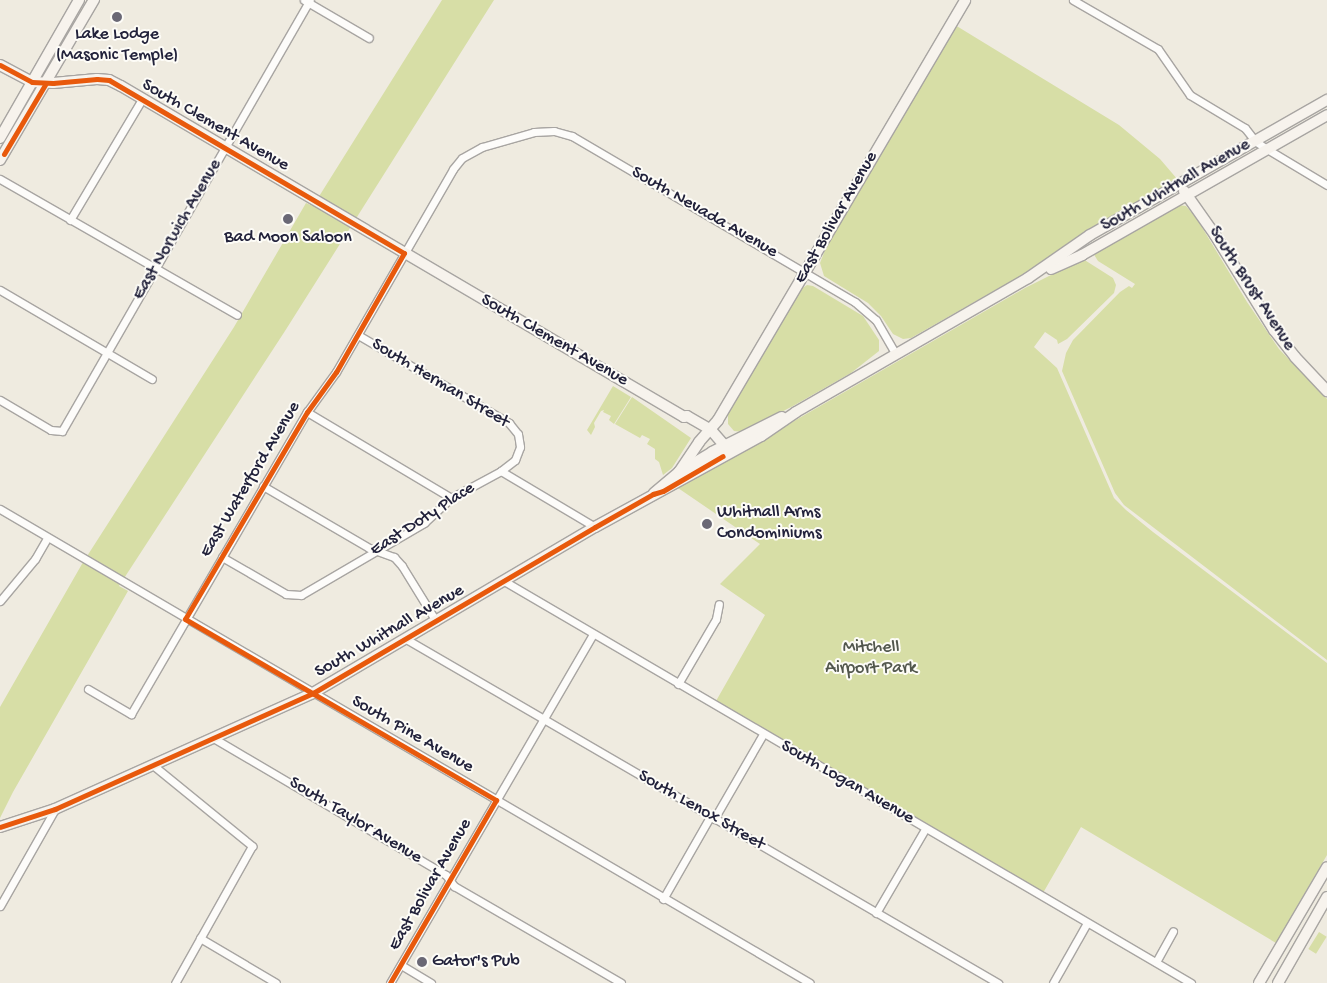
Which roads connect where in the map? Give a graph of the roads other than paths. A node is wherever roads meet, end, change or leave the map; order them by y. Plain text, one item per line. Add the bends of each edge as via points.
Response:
1 (79, 0) edge
2 (94, 0) edge
3 (965, 0) edge
4 (1073, 0) edge
5 (308, 1) edge
6 (369, 38) dead end
7 (0, 65) edge
8 (32, 82) junction
9 (46, 83) junction
10 (142, 99) junction
11 (1327, 100) edge
12 (1327, 115) edge
13 (572, 136) joint
14 (0, 138) edge
15 (1255, 141) junction
16 (225, 148) junction
17 (1266, 149) junction
18 (0, 160) edge
19 (0, 179) edge
20 (1179, 184) junction
21 (1327, 185) edge
22 (1187, 195) junction
23 (70, 220) junction
24 (404, 253) junction
25 (156, 268) junction
26 (805, 272) junction
27 (1028, 278) junction
28 (0, 290) edge
29 (237, 315) dead end
30 (358, 334) junction
31 (107, 352) junction
32 (896, 354) junction
33 (152, 379) dead end
34 (1327, 390) edge
35 (0, 400) edge
36 (307, 412) junction
37 (709, 433) junction
38 (724, 450) junction
39 (501, 471) junction
40 (680, 472) junction
41 (264, 486) junction
42 (653, 494) junction
43 (451, 498) junction
44 (0, 509) edge
45 (595, 527) junction
46 (47, 538) junction
47 (378, 550) junction
48 (222, 557) junction
49 (504, 582) junction
50 (0, 602) edge
51 (720, 604) dead end
52 (186, 619) junction
53 (436, 621) junction
54 (593, 634) junction
55 (406, 639) junction
56 (678, 684) junction
57 (88, 689) dead end
58 (313, 693) junction
59 (543, 719) junction
60 (762, 734) junction
61 (215, 739) junction
62 (154, 766) junction
63 (496, 800) junction
64 (55, 809) junction
65 (712, 818) junction
66 (0, 827) edge
67 (925, 829) junction
68 (1327, 867) edge
69 (450, 880) junction
70 (1327, 897) edge
71 (663, 899) junction
72 (0, 906) edge
73 (876, 913) junction
74 (1087, 924) junction
75 (1173, 931) dead end
76 (200, 938) junction
77 (1156, 962) junction
78 (401, 965) junction
79 (174, 983) edge
80 (276, 983) edge
81 (390, 983) edge
82 (431, 983) edge
83 (621, 983) edge
84 (810, 983) edge
85 (998, 983) edge
86 (1053, 983) edge
87 (1191, 983) edge
88 (1260, 983) edge
89 (1278, 983) edge

1 - 8 street
2 - 9 street
3 - 26 street, East Bolivar Avenue
4 - 15 street via 1158,49 1190,95 1245,128
5 - 6 street
5 - 16 street, East Norwich Avenue
7 - 8 street, South Clement Avenue
8 - 9 street, South Clement Avenue
8 - 14 street
9 - 10 street, South Clement Avenue via 109,80
9 - 18 street
10 - 16 street, South Clement Avenue
10 - 23 street
11 - 15 street, South Whitnall Avenue
12 - 17 street, South Whitnall Avenue
13 - 24 street, East Waterford Avenue via 534,132 472,151 453,169
13 - 26 street, South Nevada Avenue
15 - 17 street
15 - 20 street, South Whitnall Avenue
16 - 24 street, South Clement Avenue
16 - 25 street, East Norwich Avenue
17 - 21 street
17 - 22 street, South Whitnall Avenue
19 - 23 street
20 - 22 street, South Brust Avenue
20 - 27 street, South Whitnall Avenue via 1090,235
22 - 27 street, South Whitnall Avenue via 1082,255
22 - 34 street, South Brust Avenue via 1274,330 1294,357
23 - 25 street
24 - 30 street, East Waterford Avenue
24 - 37 street, South Clement Avenue
25 - 29 street
25 - 31 street, East Norwich Avenue
26 - 32 street, South Nevada Avenue via 867,311
26 - 37 street, East Bolivar Avenue
27 - 32 street, South Whitnall Avenue
28 - 31 street
30 - 36 street, East Waterford Avenue via 331,380
30 - 39 street, South Herman Street via 509,423 518,434 520,447 515,460
31 - 33 street
31 - 35 street, East Norwich Avenue via 60,433
32 - 38 street, South Whitnall Avenue via 761,436
36 - 41 street, East Waterford Avenue
36 - 43 street
37 - 38 street, South Clement Avenue
37 - 40 street, East Bolivar Avenue via 699,442
38 - 40 street, South Whitnall Avenue
38 - 42 street, South Whitnall Avenue via 663,492
39 - 43 street, East Doty Place
39 - 45 street
40 - 42 street, South Whitnall Avenue
41 - 47 street
41 - 48 street, East Waterford Avenue
42 - 45 street, South Whitnall Avenue
43 - 47 street, East Doty Place via 424,524
44 - 46 street, South Pine Avenue
45 - 49 street, South Whitnall Avenue
46 - 50 street via 35,559
46 - 52 street, South Pine Avenue
47 - 48 street, East Doty Place via 301,595 293,596
47 - 53 street via 402,566
48 - 52 street, East Waterford Avenue
49 - 53 street, South Whitnall Avenue
49 - 54 street, South Logan Avenue
51 - 56 street via 716,619
52 - 57 street, East Waterford Avenue via 131,714
52 - 58 street, South Pine Avenue
53 - 55 street, South Whitnall Avenue
54 - 56 street, South Logan Avenue
54 - 59 street, East Bolivar Avenue
55 - 58 street, South Whitnall Avenue
55 - 59 street, South Lenox Street
56 - 60 street, South Logan Avenue
58 - 61 street, South Whitnall Avenue
58 - 63 street, South Pine Avenue
59 - 63 street, East Bolivar Avenue
59 - 65 street, South Lenox Street
60 - 65 street
60 - 67 street, South Logan Avenue
61 - 62 street, South Whitnall Avenue
61 - 69 street, South Taylor Avenue
62 - 64 street, South Whitnall Avenue
62 - 76 street via 252,846
63 - 69 street, East Bolivar Avenue
63 - 71 street, South Pine Avenue
64 - 66 street, South Whitnall Avenue
64 - 72 street
65 - 71 street
65 - 73 street, South Lenox Street
67 - 73 street
67 - 74 street, South Logan Avenue
68 - 88 street
69 - 78 street, East Bolivar Avenue
69 - 83 street, South Taylor Avenue via 454,886
70 - 89 street
71 - 84 street, South Pine Avenue
73 - 85 street, South Lenox Street
74 - 77 street, South Logan Avenue
74 - 86 street
75 - 77 street
76 - 79 street
76 - 80 street
77 - 87 street, South Logan Avenue
78 - 81 street, East Bolivar Avenue
78 - 82 street

